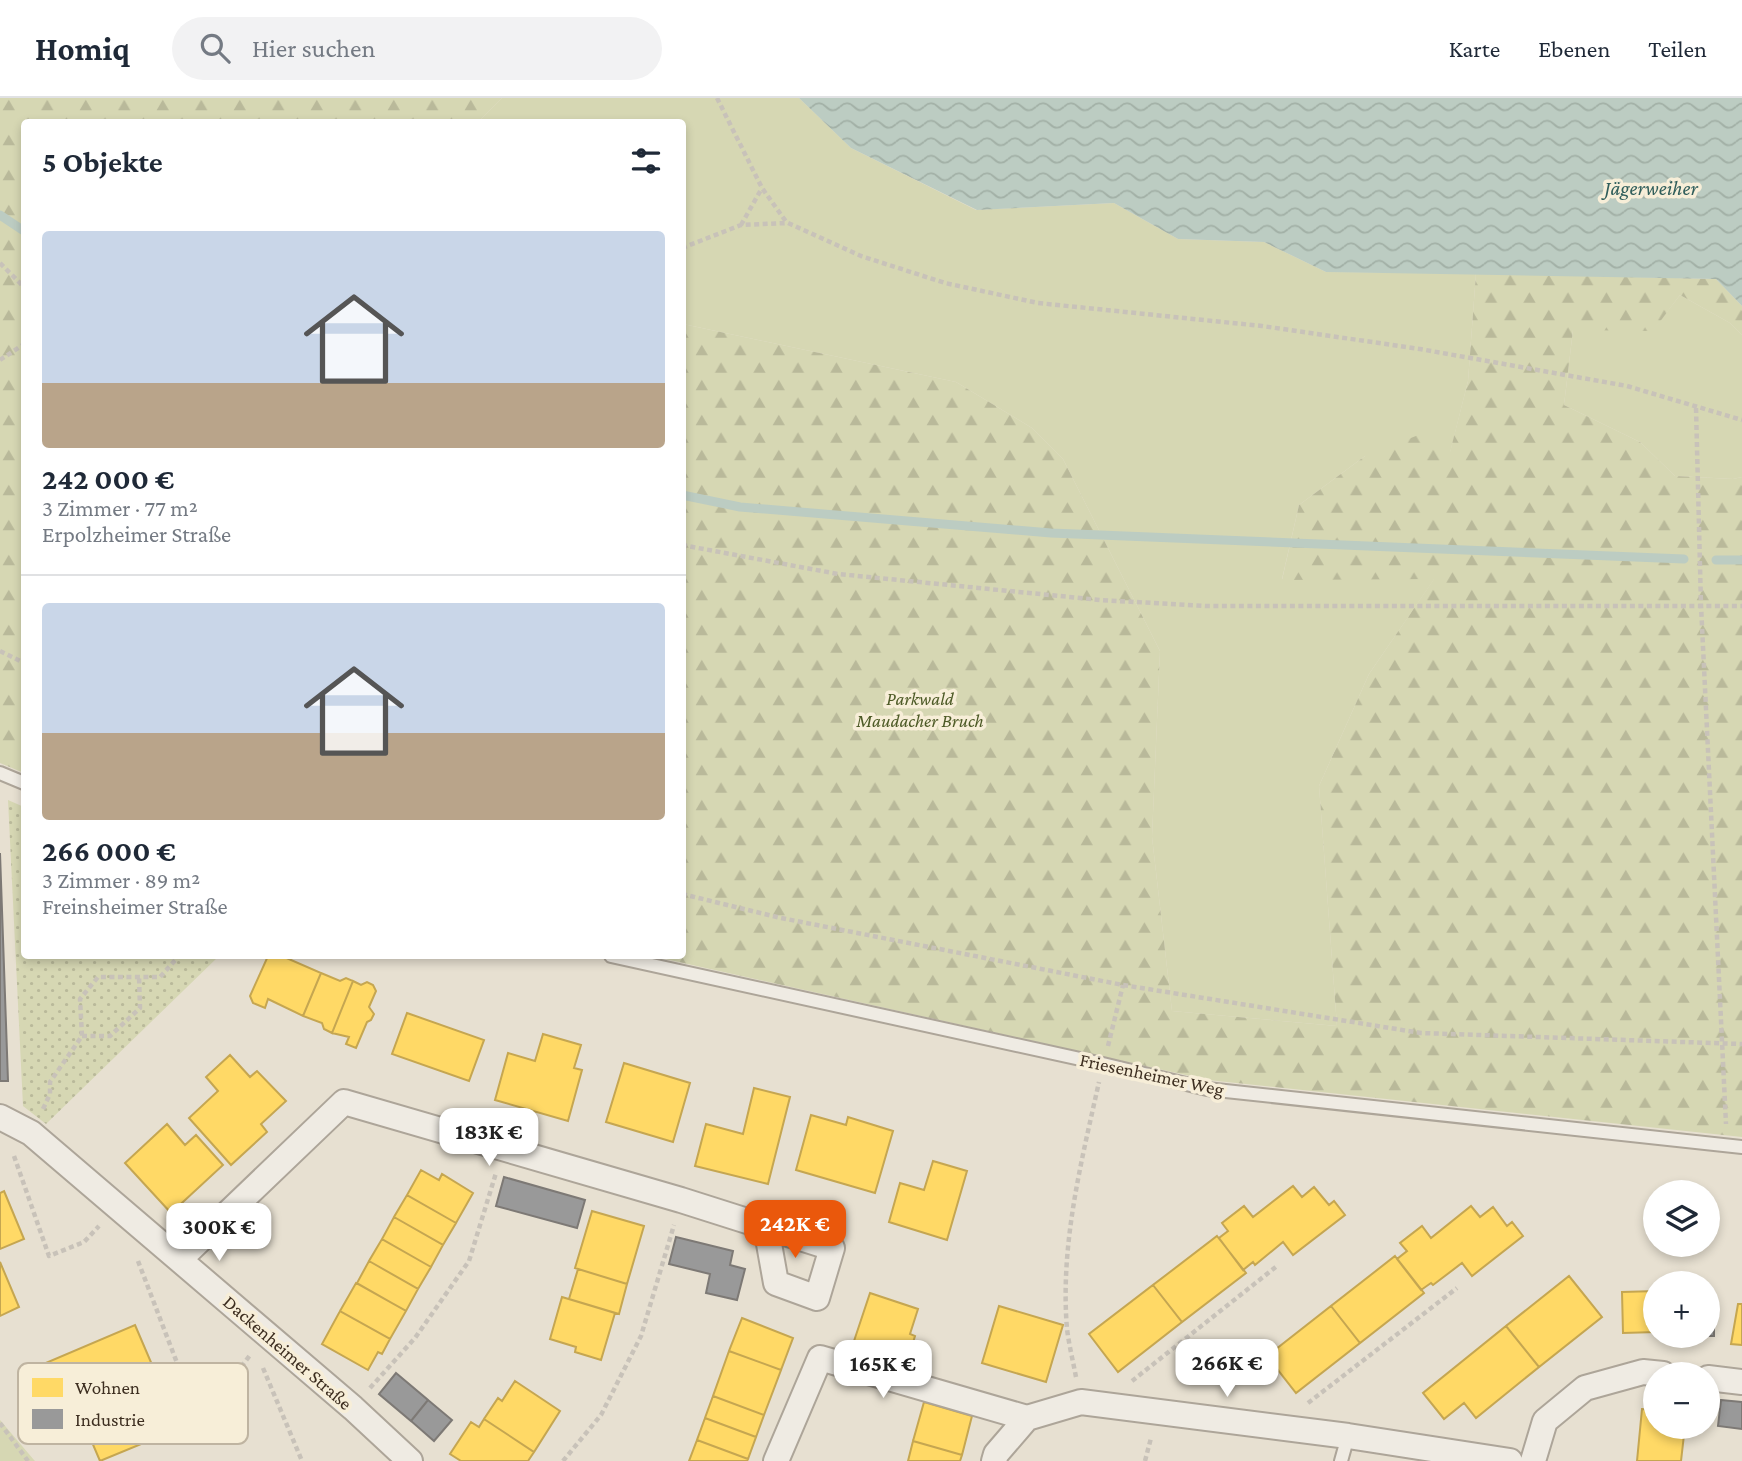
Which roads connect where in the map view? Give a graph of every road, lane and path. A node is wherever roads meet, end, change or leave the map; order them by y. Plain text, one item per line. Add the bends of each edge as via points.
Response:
1 (716, 98) edge
2 (762, 188) junction
3 (788, 223) junction
4 (741, 225) junction
5 (686, 246) edge
6 (0, 263) edge
7 (21, 284) edge
8 (21, 346) edge
9 (0, 360) edge
10 (1696, 408) junction
11 (1742, 420) edge
12 (686, 546) edge
13 (1701, 605) junction
14 (1742, 606) edge
15 (0, 651) edge
16 (21, 662) edge
17 (0, 773) edge
18 (21, 782) edge
19 (686, 895) edge
20 (176, 959) edge
21 (625, 959) edge
22 (139, 976) junction
23 (1123, 985) junction
24 (82, 1036) junction
25 (1723, 1043) junction
26 (1742, 1044) edge
27 (1103, 1064) junction
28 (50, 1082) dead end
29 (0, 1117) edge
30 (23, 1129) junction
31 (1727, 1146) junction
32 (1742, 1147) edge
33 (504, 1149) junction
34 (681, 1200) junction
35 (117, 1208) junction
36 (766, 1227) dead end
37 (156, 1240) junction
38 (180, 1259) junction
39 (1277, 1266) dead end
40 (1457, 1288) dead end
41 (262, 1342) junction
42 (177, 1363) edge
43 (244, 1363) edge
44 (1643, 1372) edge
45 (1720, 1379) edge
46 (1742, 1382) edge
47 (1081, 1402) junction
48 (1106, 1405) junction
49 (353, 1408) junction
50 (1027, 1418) junction
51 (0, 1423) edge
52 (1283, 1428) junction
53 (1348, 1436) junction
54 (28, 1461) edge
55 (302, 1461) edge
56 (410, 1461) edge
57 (563, 1461) edge
58 (776, 1461) edge
59 (994, 1461) edge
60 (1341, 1461) edge
61 (1510, 1461) edge
62 (1532, 1461) edge

1 - 2 path
2 - 3 path
2 - 4 path
3 - 4 path
3 - 10 path via 861,256 945,283 1038,303 1262,326 1420,349 1627,386
4 - 5 path
6 - 7 path
8 - 9 path
10 - 11 path
10 - 13 path
12 - 13 path via 838,574 1100,600 1206,606
13 - 14 path
13 - 25 path
15 - 16 path
17 - 18 lane
19 - 23 path via 780,919
20 - 22 path via 160,977
21 - 27 lane, Friesenheimer Weg
22 - 24 path via 140,1008 110,1035
22 - 24 path via 98,977 80,999
23 - 25 path via 1421,1033
23 - 27 path
24 - 28 path
25 - 26 path
25 - 31 path
27 - 31 lane, Friesenheimer Weg via 1207,1089
27 - 47 path via 1073,1198 1066,1269 1067,1330
29 - 30 street, Dackenheimer Straße
30 - 35 street, Dackenheimer Straße
30 - 35 path via 12,1149 49,1256 84,1242
31 - 32 lane, Friesenheimer Weg
33 - 34 street
33 - 38 street via 344,1102
33 - 49 path via 469,1261 415,1338
34 - 36 street
34 - 57 path via 641,1336 601,1415
35 - 37 street, Dackenheimer Straße
37 - 38 street, Dackenheimer Straße
37 - 42 path via 138,1261
38 - 41 street, Dackenheimer Straße
39 - 48 path
40 - 52 path via 1306,1404
41 - 43 path
41 - 49 street, Dackenheimer Straße
41 - 55 path
44 - 62 street via 1585,1388 1545,1420
45 - 46 street
47 - 48 street
47 - 50 street
48 - 52 street
49 - 56 street, Dackenheimer Straße
50 - 58 street via 820,1358
50 - 59 street
51 - 54 path
52 - 53 street
53 - 60 lane
53 - 61 street

